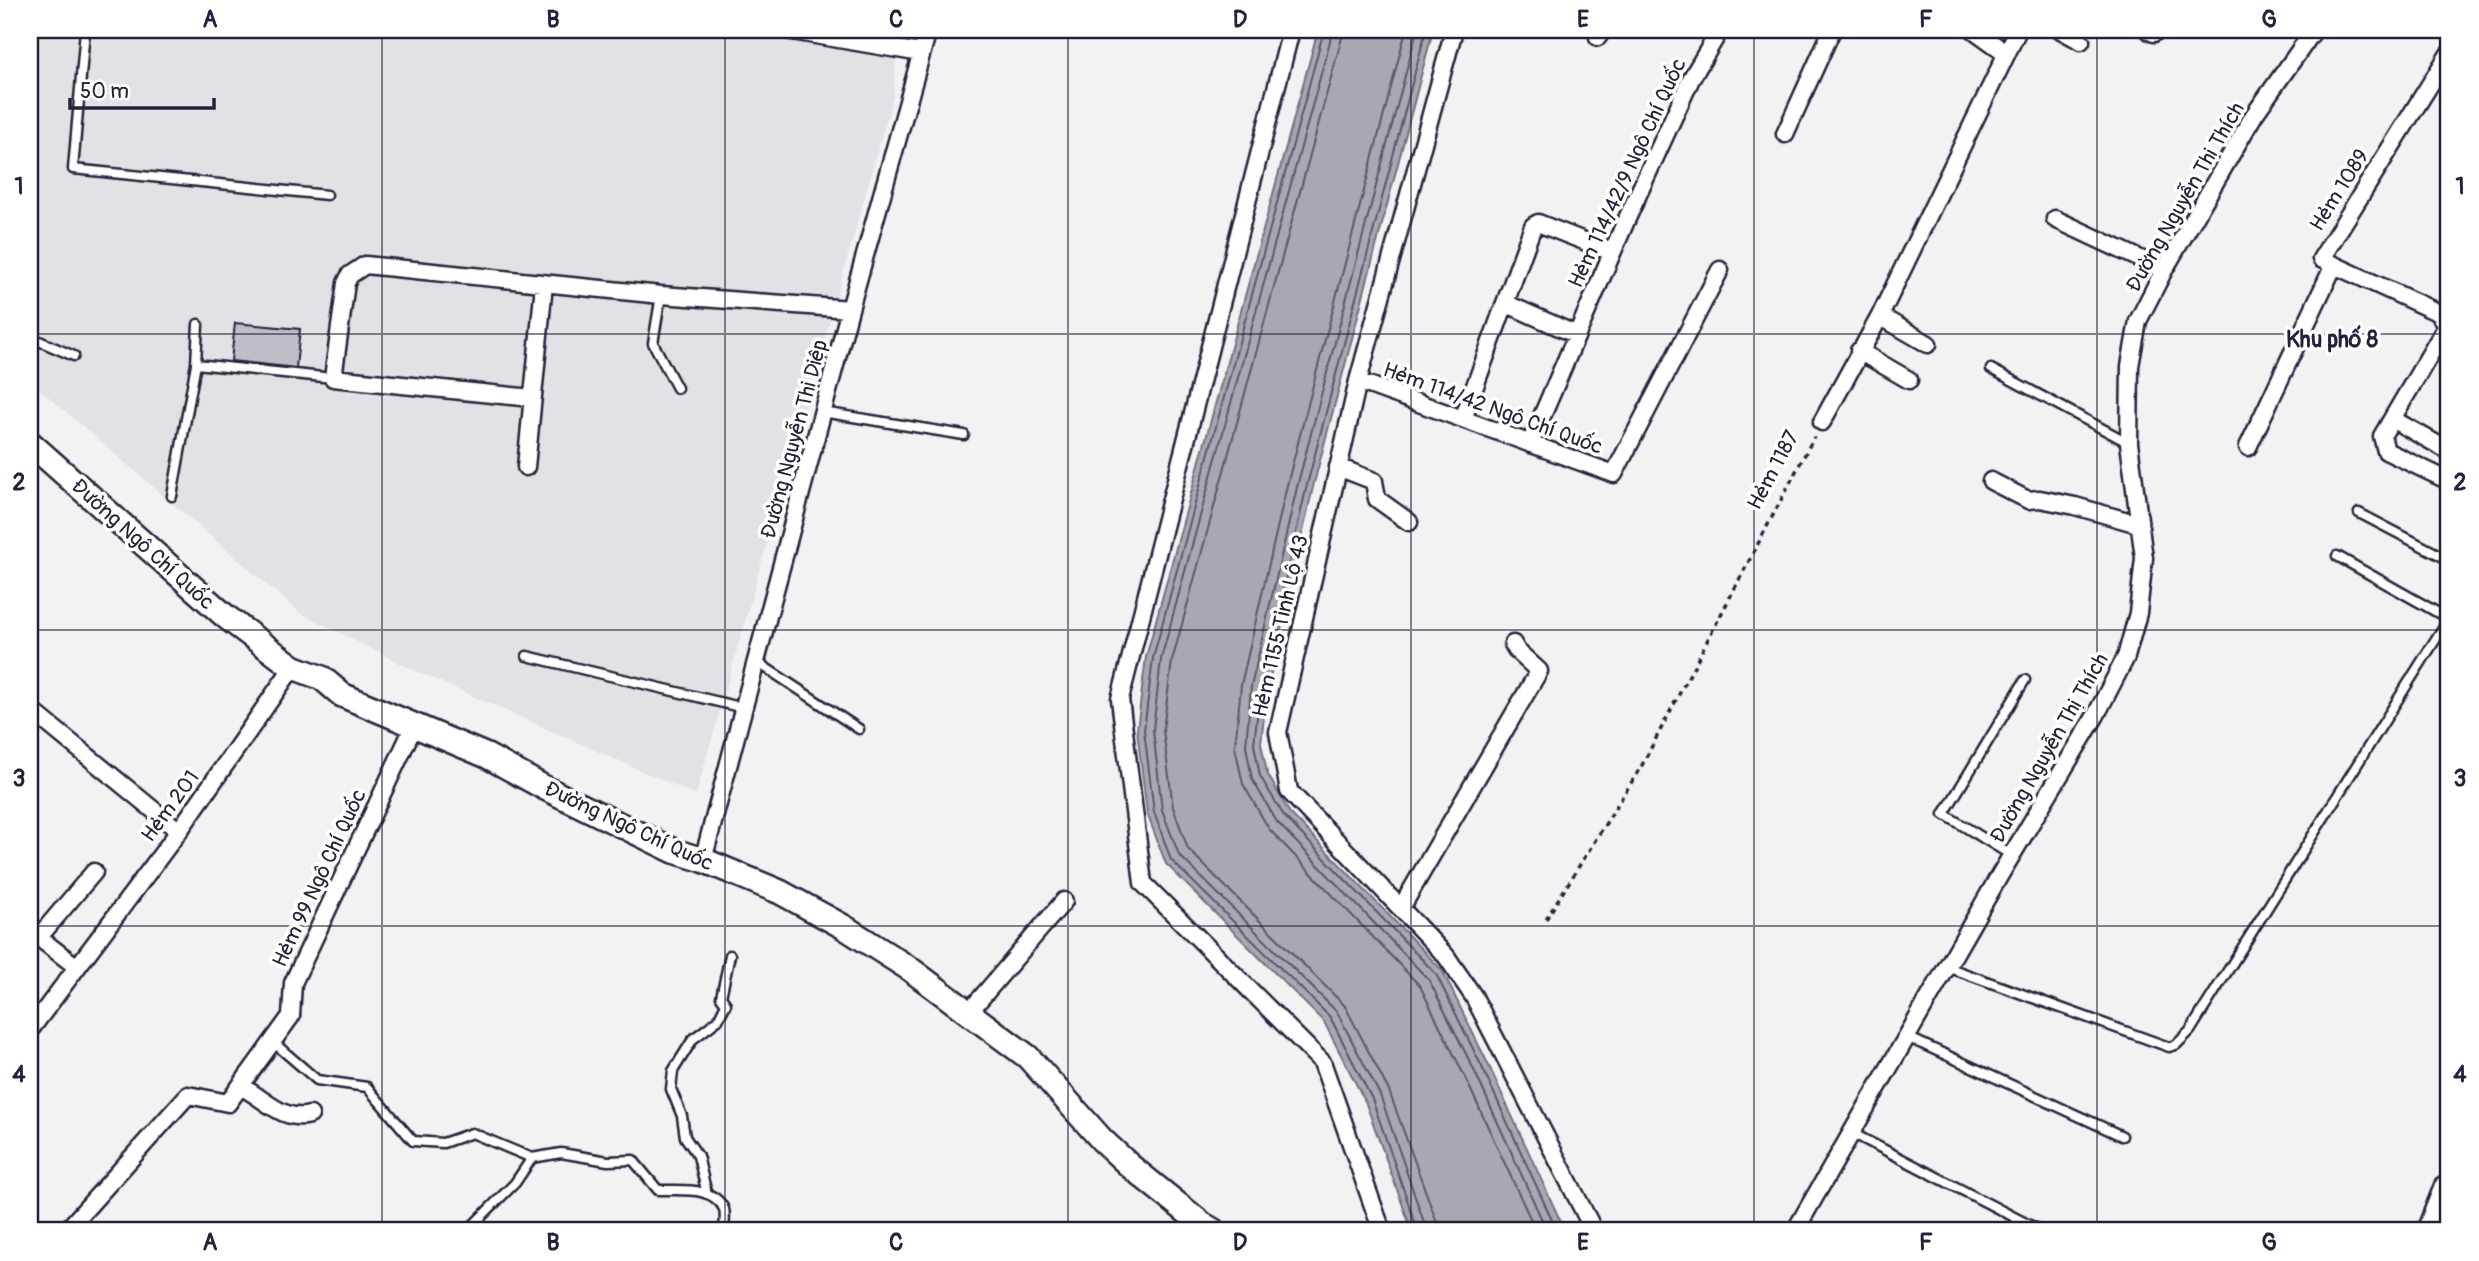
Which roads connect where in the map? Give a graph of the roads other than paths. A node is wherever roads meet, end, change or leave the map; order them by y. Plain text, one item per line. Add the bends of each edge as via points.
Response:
1 (85, 30) edge
2 (786, 30) edge
3 (928, 30) edge
4 (1290, 30) edge
5 (1454, 30) edge
6 (1720, 30) edge
7 (1832, 30) edge
8 (1973, 30) edge
9 (2018, 30) edge
10 (2062, 30) edge
11 (2314, 30) edge
12 (2081, 41) dead end
13 (921, 52) junction
14 (2007, 53) junction
15 (2449, 54) edge
16 (1785, 134) dead end
17 (327, 195) dead end
18 (2055, 219) dead end
19 (1612, 252) junction
20 (2334, 265) junction
21 (1720, 270) dead end
22 (2164, 270) junction
23 (544, 284) junction
24 (662, 295) junction
25 (1505, 303) junction
26 (850, 309) junction
27 (1880, 316) junction
28 (198, 324) dead end
29 (2448, 325) edge
30 (1577, 335) junction
31 (30, 337) edge
32 (1928, 344) dead end
33 (1859, 351) junction
34 (74, 356) dead end
35 (196, 364) junction
36 (1991, 369) dead end
37 (333, 378) junction
38 (1909, 380) dead end
39 (1358, 381) junction
40 (677, 388) dead end
41 (532, 398) junction
42 (822, 411) junction
43 (1463, 419) junction
44 (2392, 419) junction
45 (1822, 422) road end
46 (964, 435) dead end
47 (30, 443) edge
48 (2129, 443) junction
49 (1530, 444) junction
50 (2248, 447) dead end
51 (2449, 451) edge
52 (526, 467) dead end
53 (1338, 467) junction
54 (1991, 481) dead end
55 (2449, 481) edge
56 (172, 496) dead end
57 (2359, 513) dead end
58 (1409, 522) dead end
59 (2138, 524) junction
60 (2337, 556) dead end
61 (2449, 560) edge
62 (2449, 619) edge
63 (1513, 644) dead end
64 (527, 656) dead end
65 (757, 662) junction
66 (293, 667) junction
67 (2025, 680) dead end
68 (744, 708) junction
69 (30, 709) edge
70 (414, 726) junction
71 (859, 729) dead end
72 (179, 831) junction
73 (2011, 855) junction
74 (703, 860) junction
75 (94, 872) dead end
76 (1064, 901) dead end
77 (1401, 908) junction
78 (34, 935) edge
79 (730, 955) dead end
80 (78, 967) junction
81 (1947, 967) junction
82 (969, 1013) junction
83 (30, 1030) edge
84 (1907, 1037) junction
85 (273, 1042) junction
86 (242, 1087) junction
87 (310, 1115) dead end
88 (1852, 1133) junction
89 (2122, 1136) dead end
90 (532, 1158) junction
91 (2443, 1186) dead end
92 (707, 1194) junction
93 (66, 1231) edge
94 (467, 1231) edge
95 (724, 1231) edge
96 (1214, 1231) edge
97 (1382, 1231) edge
98 (1594, 1231) edge
99 (1795, 1231) edge
100 (2041, 1231) edge
101 (2425, 1231) edge

1 - 17 lane via 73,169
2 - 13 street
3 - 13 street, Đường Nguyễn Thị Diệp
4 - 97 street via 1120,699 1143,883 1321,1062
5 - 39 street, Hẻm 1155 Tỉnh Lộ 43
6 - 19 street, Hẻm 114/42/9 Ngô Chí Quốc via 1691,79
7 - 16 street
8 - 14 street
9 - 14 street, Hẻm 1187
10 - 12 street
11 - 22 street, Đường Nguyễn Thị Thích via 2254,115
13 - 26 street, Đường Nguyễn Thị Diệp
14 - 27 street, Hẻm 1187
15 - 20 street, Hẻm 1089 via 2321,258
18 - 22 street
19 - 25 street via 1538,223
19 - 30 street, Hẻm 114/42/9 Ngô Chí Quốc
20 - 29 street, Hẻm 1089 via 2439,313
20 - 50 street
21 - 49 street, Hẻm 114/42 Ngô Chí Quốc via 1614,474
22 - 48 street, Đường Nguyễn Thị Thích via 2138,321 2130,366
23 - 24 street
23 - 37 street via 365,265 346,283
23 - 41 street
24 - 26 street
24 - 40 lane via 653,343
25 - 30 street
25 - 43 street
26 - 42 street, Đường Nguyễn Thị Diệp
27 - 32 street
27 - 33 street, Hẻm 1187
28 - 35 lane
29 - 44 street, Hẻm 1089
30 - 49 street, Hẻm 114/42/9 Ngô Chí Quốc
31 - 34 lane
33 - 38 street
33 - 45 street, Hẻm 1187
35 - 37 lane
35 - 56 lane
36 - 48 lane
37 - 41 street
39 - 43 street, Hẻm 114/42 Ngô Chí Quốc
39 - 53 street, Hẻm 1155 Tỉnh Lộ 43
41 - 52 street
42 - 46 lane
42 - 65 street, Đường Nguyễn Thị Diệp
43 - 49 street, Hẻm 114/42 Ngô Chí Quốc
44 - 51 street
44 - 55 street, Hẻm 1089 via 2382,436 2386,451
47 - 66 main road, Đường Ngô Chí Quốc via 225,616
48 - 59 street, Đường Nguyễn Thị Thích
53 - 58 street via 1374,481 1377,499
53 - 77 street, Hẻm 1155 Tỉnh Lộ 43 via 1278,732 1289,790
54 - 59 street via 2028,500 2075,506
57 - 61 lane
59 - 73 street, Đường Nguyễn Thị Thích via 2144,558 2138,613 2126,657
60 - 62 lane
62 - 81 lane via 2190,1031 2176,1045 2169,1047
63 - 77 street via 1539,671
64 - 68 lane
65 - 68 street, Đường Nguyễn Thị Diệp
65 - 71 lane
66 - 70 main road, Đường Ngô Chí Quốc via 322,678 342,695
66 - 72 street, Hẻm 201
67 - 73 lane via 1944,814
68 - 74 street, Đường Nguyễn Thị Diệp
69 - 72 street
70 - 74 main road, Đường Ngô Chí Quốc via 487,756 674,851
70 - 85 street, Hẻm 99 Ngô Chí Quốc via 293,983 291,1016
72 - 80 street, Hẻm 201
73 - 81 street, Đường Nguyễn Thị Thích
74 - 82 main road, Đường Ngô Chí Quốc via 780,892 844,927
75 - 78 street
76 - 82 street
77 - 98 street, Hẻm 1155 Tỉnh Lộ 43 via 1446,956 1474,998
78 - 80 street
79 - 92 lane via 721,997 726,1004 718,1020 693,1039 673,1071 671,1089 685,1137 698,1156
80 - 83 street, Hẻm 201
81 - 84 street, Đường Nguyễn Thị Thích
82 - 96 main road, Đường Ngô Chí Quốc via 1028,1057 1130,1166
84 - 88 street, Đường Nguyễn Thị Thích
84 - 89 lane
85 - 86 street, Hẻm 99 Ngô Chí Quốc
85 - 90 lane via 317,1080 367,1087 413,1141 443,1143 472,1133
86 - 87 street via 286,1115
86 - 93 street, Hẻm 99 Ngô Chí Quốc via 228,1103 188,1095
88 - 99 street, Đường Nguyễn Thị Thích
88 - 100 lane
90 - 92 lane via 561,1153 633,1160 658,1190
90 - 94 lane via 515,1183
91 - 101 street
92 - 95 lane via 724,1210

